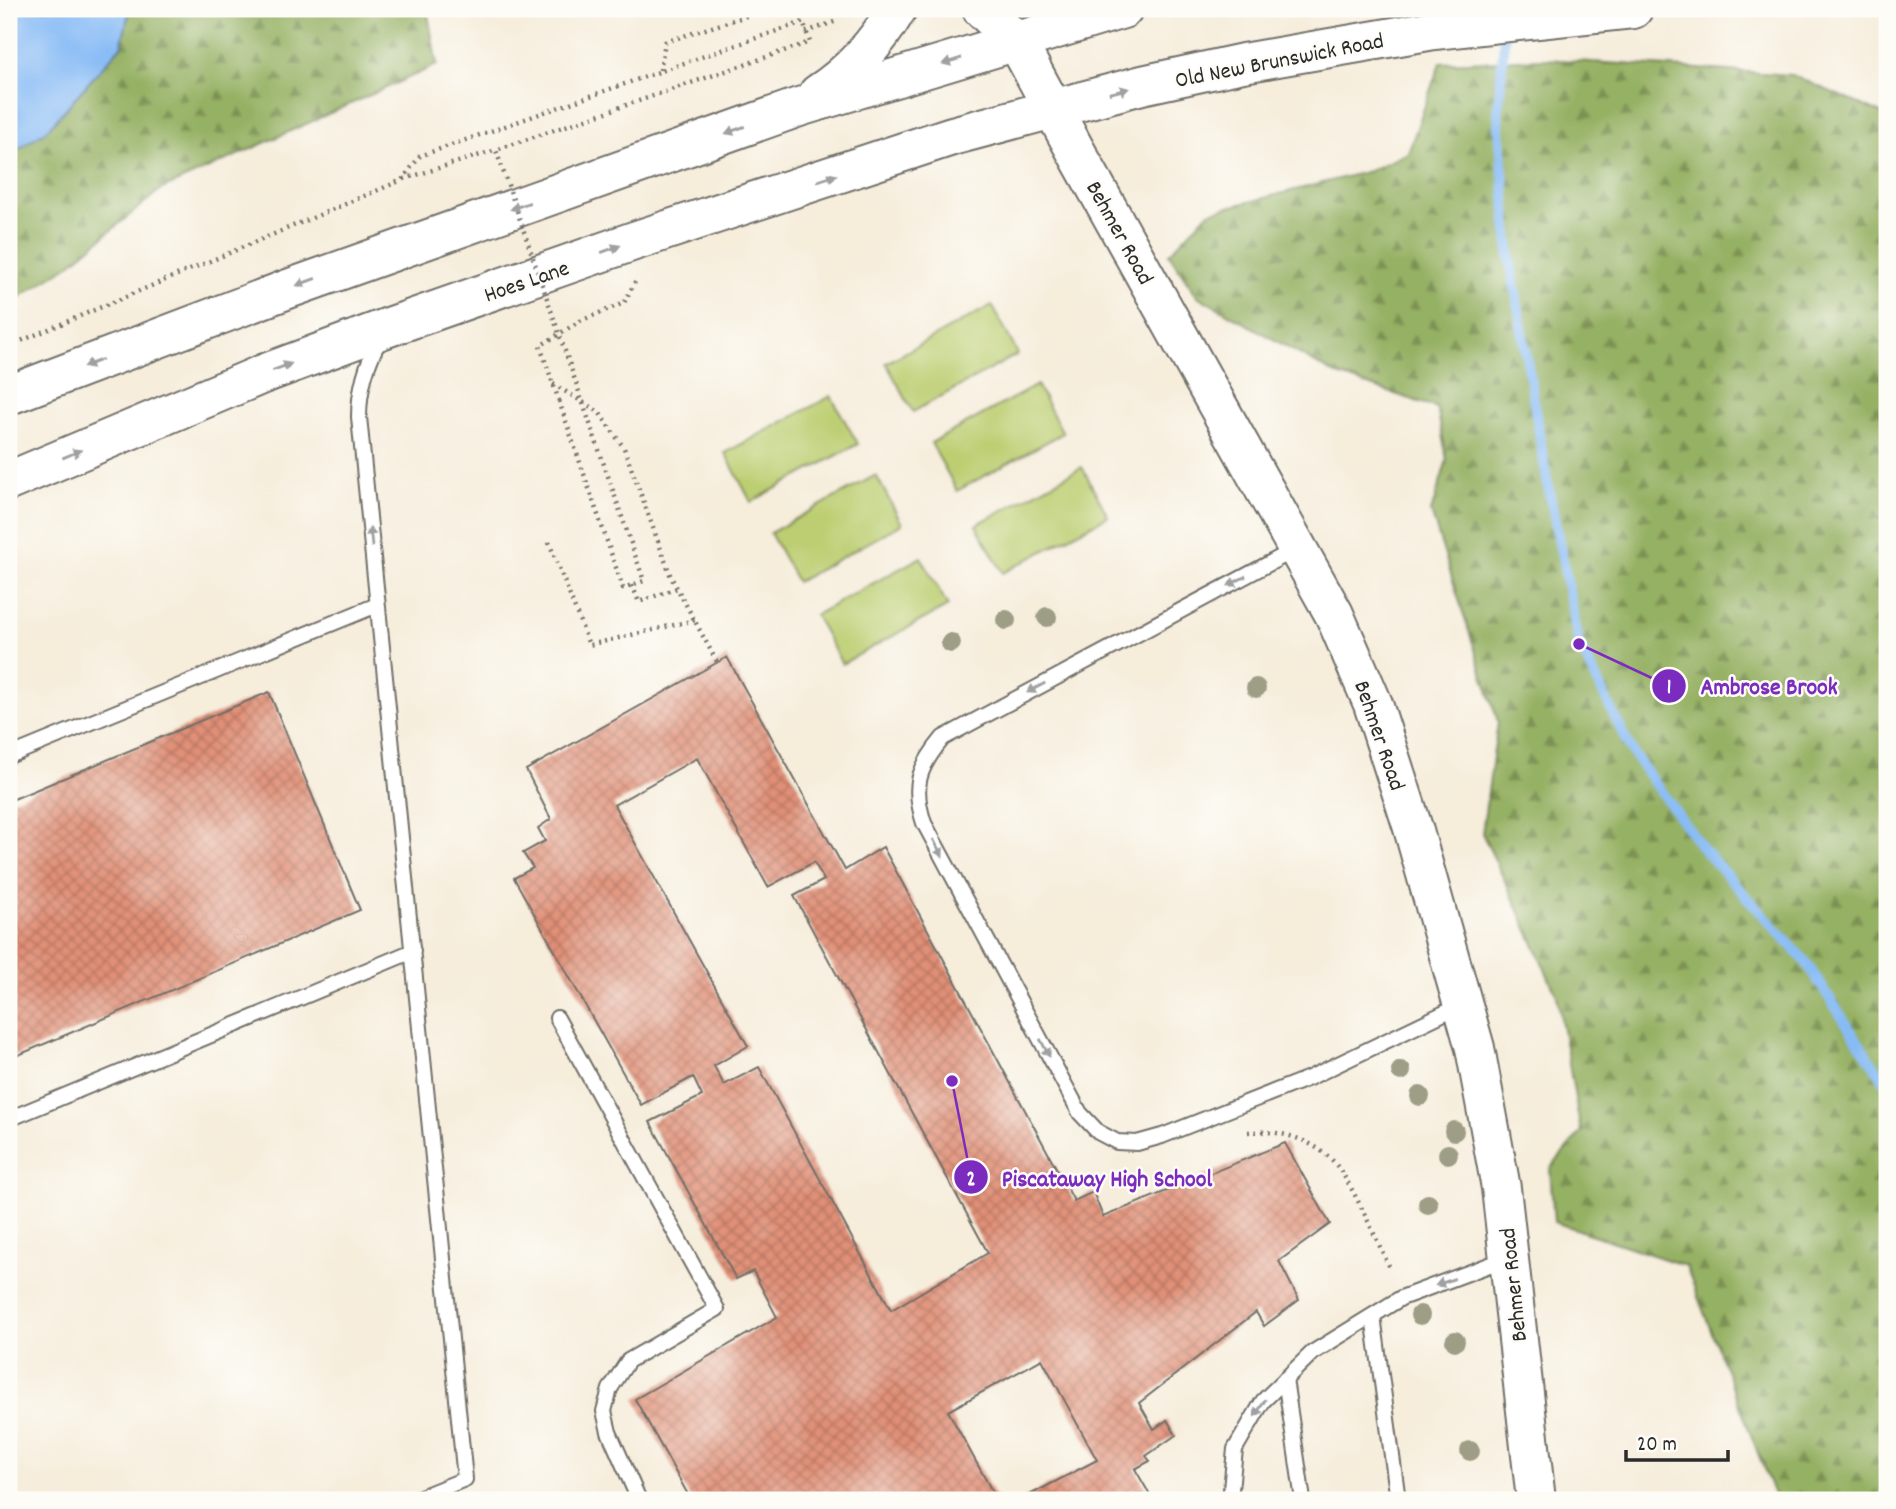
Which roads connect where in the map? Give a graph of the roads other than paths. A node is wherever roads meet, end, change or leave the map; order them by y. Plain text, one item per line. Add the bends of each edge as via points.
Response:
1 (897, 9) edge
2 (982, 9) edge
3 (1123, 9) edge
4 (1617, 10) edge
5 (1016, 25) edge
6 (799, 107) junction
7 (1053, 109) junction
8 (386, 328) junction
9 (9, 395) edge
10 (9, 481) edge
11 (1297, 549) junction
12 (377, 605) junction
13 (9, 756) edge
14 (413, 951) junction
15 (1463, 1005) junction
16 (557, 1018) dead end
17 (9, 1119) edge
18 (1509, 1258) junction
19 (1373, 1316) junction
20 (1285, 1379) junction
21 (413, 1500) edge
22 (639, 1500) edge
23 (1230, 1500) edge
24 (1303, 1500) edge
25 (1398, 1500) edge
26 (1536, 1500) edge

1 - 6 main road via 864,57
2 - 5 main road, Behmer Road
3 - 5 main road
7 -> 4 main road, Old New Brunswick Road via 1243,63 1434,30
5 -> 6 main road
5 - 7 main road, Behmer Road
6 -> 9 main road via 288,289
8 -> 7 main road, Hoes Lane via 952,136
7 - 11 main road, Behmer Road
10 -> 8 main road, Hoes Lane via 263,374
12 -> 8 lane via 359,392 370,356
11 - 15 main road, Behmer Road via 1334,614 1373,704
11 -> 15 lane via 943,738 918,778 917,802 1080,1113 1098,1132 1117,1142 1137,1143 1163,1136 1298,1083
12 - 13 lane
12 - 14 lane
14 - 17 lane
14 - 21 lane via 466,1479
15 - 18 main road, Behmer Road via 1499,1175
16 - 22 lane via 717,1309 628,1361 610,1389 604,1411 609,1432
18 -> 19 lane via 1401,1298
18 - 26 main road, Behmer Road
19 - 20 lane via 1312,1353
19 - 25 lane
20 -> 23 lane via 1263,1401 1235,1449
20 - 24 lane

